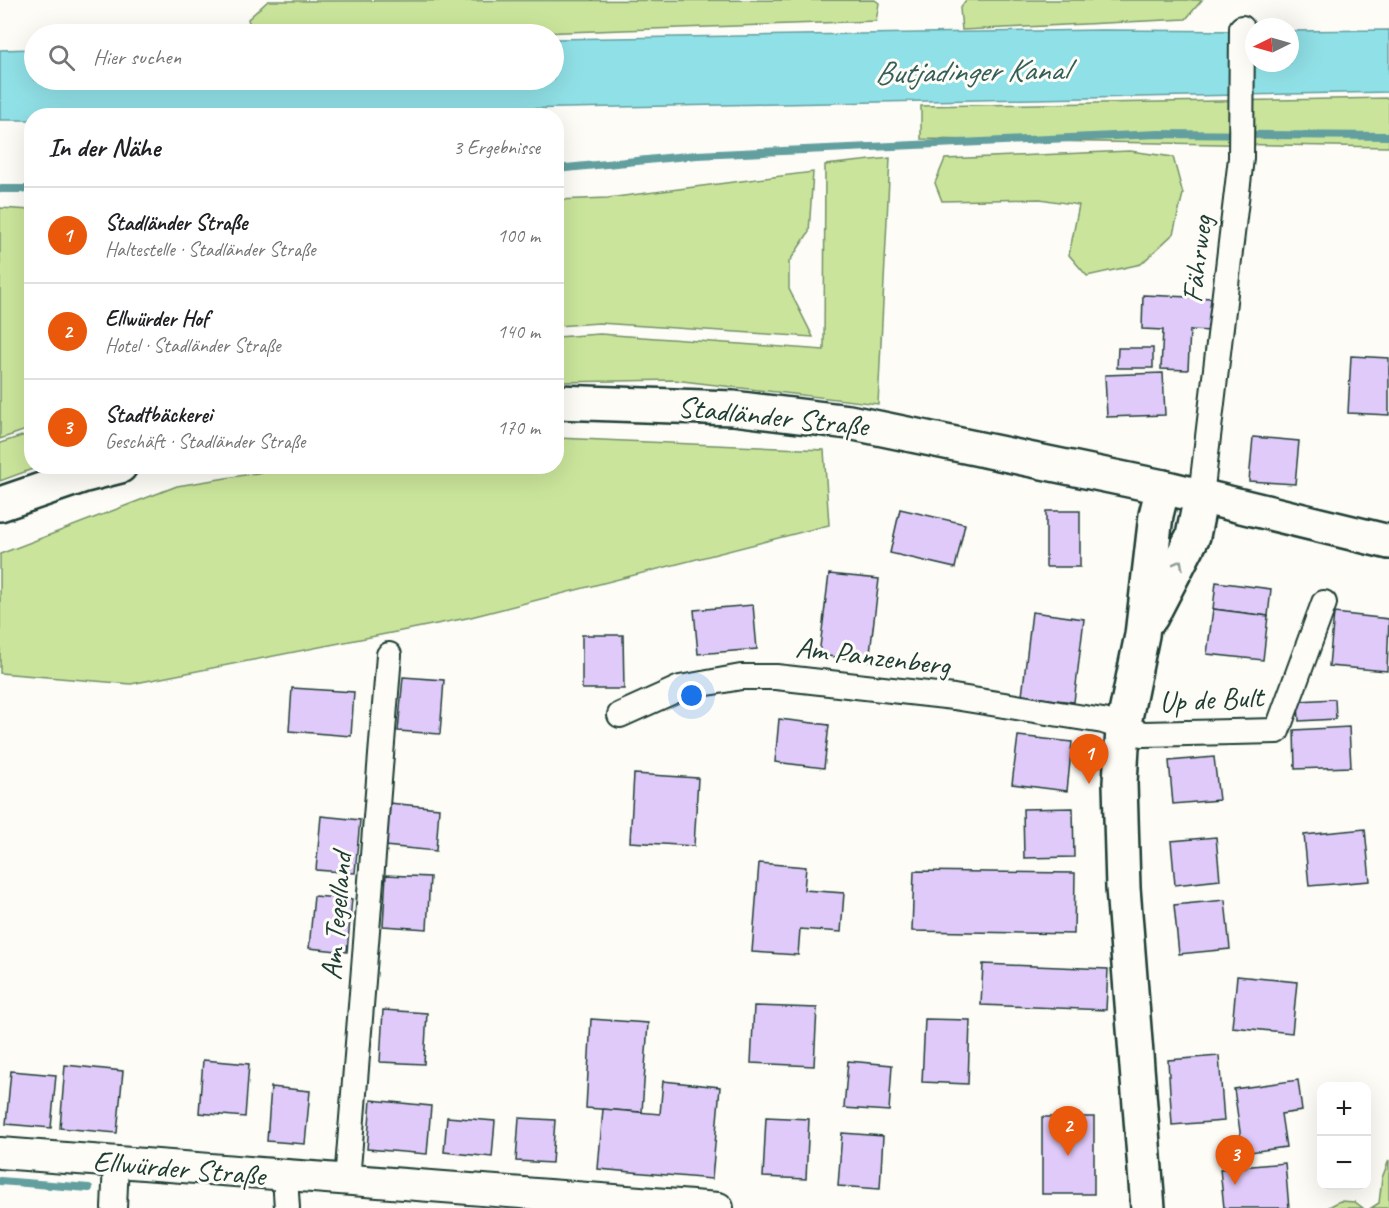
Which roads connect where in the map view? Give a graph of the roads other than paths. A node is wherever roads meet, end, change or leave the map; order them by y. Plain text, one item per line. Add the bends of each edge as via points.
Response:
1 (1242, 28) dead end
2 (564, 402) edge
3 (89, 474) edge
4 (1163, 487) junction
5 (1201, 496) junction
6 (0, 504) edge
7 (1389, 542) edge
8 (1324, 603) dead end
9 (1142, 635) junction
10 (389, 655) dead end
11 (620, 715) dead end
12 (1123, 728) junction
13 (0, 1153) edge
14 (116, 1162) junction
15 (285, 1177) junction
16 (347, 1181) junction
17 (114, 1208) edge
18 (287, 1208) edge
19 (718, 1208) edge
20 (1148, 1208) edge

1 - 5 street, Fährweg via 1241,158
2 - 4 main road, Stadländer Straße via 733,408 849,422
3 - 6 main road
4 - 5 main road, Stadländer Straße
4 - 9 main road
5 - 7 main road, Stadländer Straße
9 -> 5 main road via 1193,536
8 - 12 street, Up de Bult via 1277,731 1143,734
9 - 12 main road
10 - 16 street, Am Tegelland
11 - 12 street, Am Panzenberg via 680,688 741,677 776,677 954,697 1103,721
12 - 20 main road via 1120,783 1124,888
13 - 14 street, Ellwürder Straße
14 - 15 street, Ellwürder Straße
14 - 17 street
15 - 16 street, Ellwürder Straße
15 - 18 street
16 - 19 street, Ellwürder Straße

